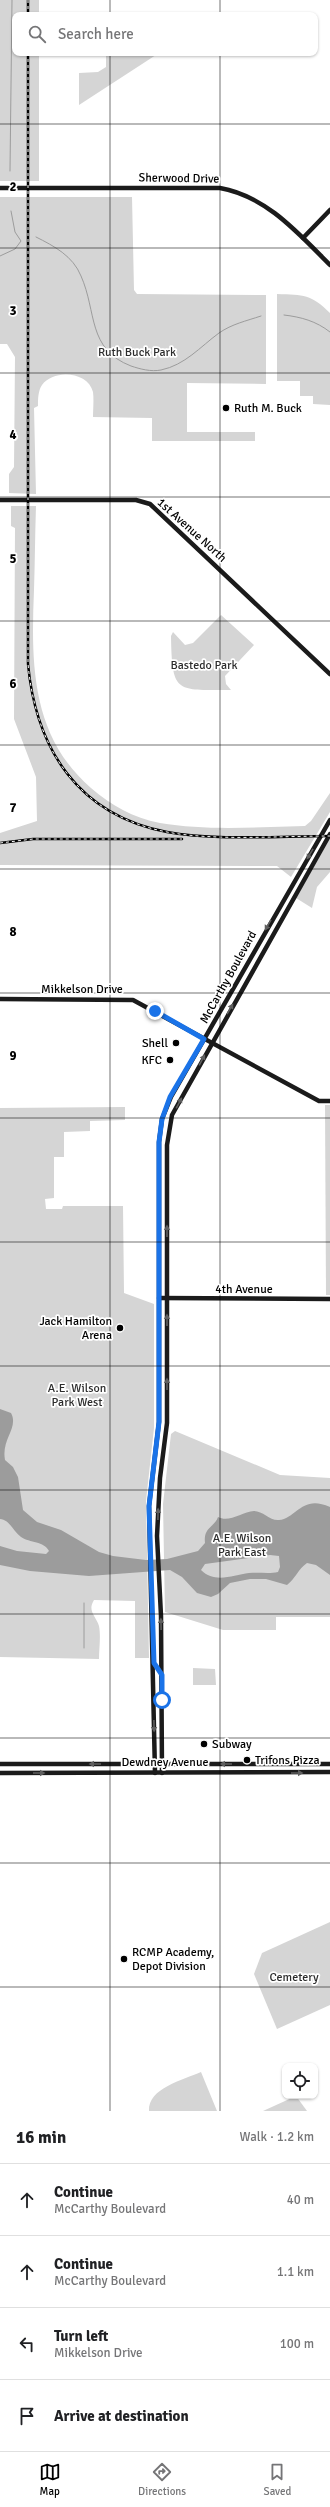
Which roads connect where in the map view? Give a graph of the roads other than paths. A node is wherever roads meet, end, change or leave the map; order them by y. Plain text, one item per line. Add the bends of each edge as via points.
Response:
1 (0, 188) edge
2 (330, 210) edge
3 (303, 238) junction
4 (330, 265) edge
5 (0, 500) edge
6 (330, 674) edge
7 (330, 820) edge
8 (330, 834) edge
9 (0, 999) edge
10 (204, 1039) junction
11 (211, 1043) junction
12 (330, 1101) edge
13 (159, 1298) junction
14 (167, 1298) junction
15 (330, 1298) edge
16 (161, 1652) junction
17 (154, 1663) junction
18 (162, 1675) junction
19 (0, 1764) edge
20 (155, 1764) junction
21 (162, 1764) junction
22 (330, 1764) edge
23 (0, 1772) edge
24 (330, 1772) edge
25 (155, 1773) junction
26 (162, 1773) junction

1 - 3 main road, Sherwood Drive via 234,190 264,203
2 - 3 main road
3 - 4 main road, Sherwood Drive
5 - 6 main road, 1st Avenue North via 136,500 150,504
7 -> 10 main road, McCarthy Boulevard
11 -> 8 main road, McCarthy Boulevard
9 - 10 main road, Mikkelson Drive via 133,1000
10 - 11 main road, Mikkelson Drive
10 - 13 main road, McCarthy Boulevard via 170,1097 162,1119 159,1142
11 - 12 main road, Mikkelson Drive via 319,1101
14 -> 11 main road, McCarthy Boulevard via 167,1145 172,1115
13 - 14 main road, 4th Avenue
13 - 17 main road, McCarthy Boulevard via 159,1422 149,1506
14 - 15 main road, 4th Avenue
16 -> 14 main road, McCarthy Boulevard via 157,1552 158,1498 167,1423
16 - 17 main road
16 - 18 main road, McCarthy Boulevard
17 - 18 main road
17 -> 20 main road, McCarthy Boulevard
18 - 21 main road, McCarthy Boulevard
20 -> 19 main road, Dewdney Avenue
20 - 21 main road, Dewdney Avenue
20 - 25 main road, McCarthy Boulevard
22 -> 21 main road, Dewdney Avenue
21 - 26 main road, McCarthy Boulevard
23 -> 25 main road, Dewdney Avenue
26 -> 24 main road, Dewdney Avenue
25 - 26 main road, Dewdney Avenue

